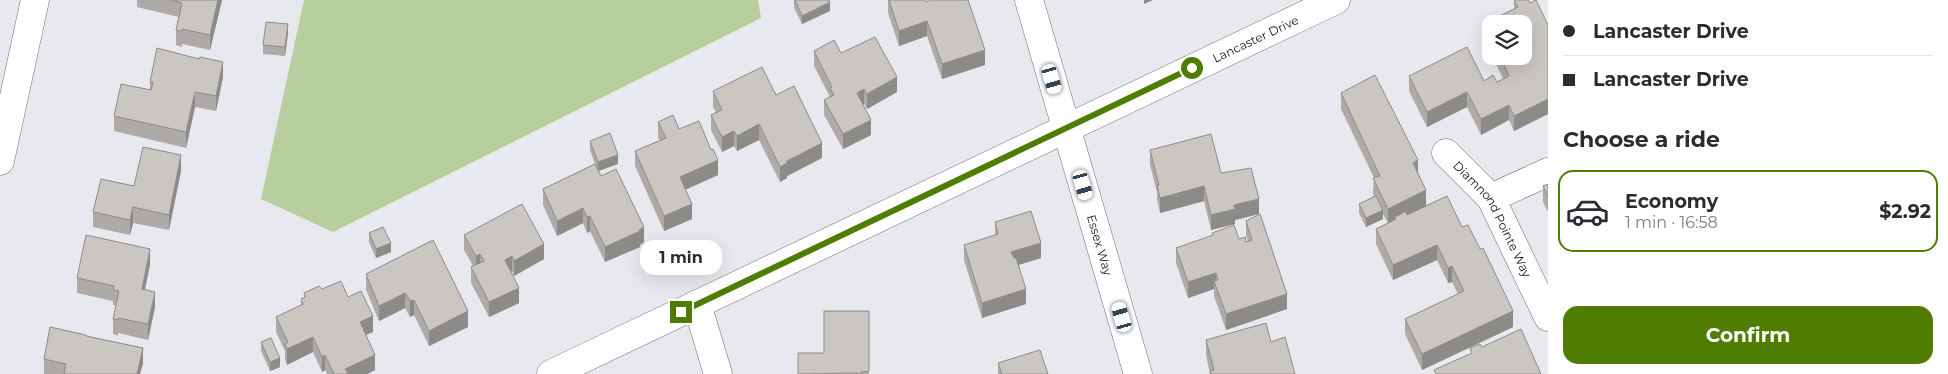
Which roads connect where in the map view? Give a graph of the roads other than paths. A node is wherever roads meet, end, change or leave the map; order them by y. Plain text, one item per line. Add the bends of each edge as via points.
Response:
1 (35, 0) edge
2 (1029, 0) edge
3 (1336, 0) edge
4 (1067, 128) junction
5 (1446, 153) dead end
6 (0, 161) edge
7 (1548, 172) edge
8 (1491, 198) junction
9 (697, 304) junction
10 (1548, 317) edge
11 (551, 374) edge
12 (718, 374) edge
13 (1138, 374) edge

1 - 6 street
2 - 4 street, Essex Way
3 - 4 street, Lancaster Drive
4 - 9 street, Lancaster Drive
4 - 13 street, Essex Way
5 - 8 street, Diamnond Pointe Way
7 - 8 street
8 - 10 street, Diamnond Pointe Way
9 - 11 street, Lancaster Drive
9 - 12 street

